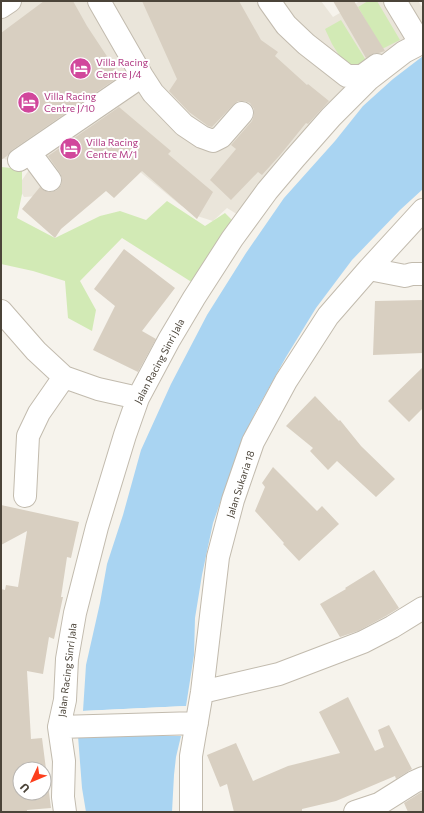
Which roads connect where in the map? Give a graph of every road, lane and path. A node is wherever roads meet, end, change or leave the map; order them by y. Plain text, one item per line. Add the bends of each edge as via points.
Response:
1 (10, 1) edge
2 (99, 1) edge
3 (269, 1) edge
4 (395, 1) edge
5 (1, 7) edge
6 (422, 43) edge
7 (396, 51) dead end
8 (142, 76) junction
9 (242, 113) dead end
10 (50, 180) dead end
11 (423, 210) edge
12 (369, 269) junction
13 (423, 274) edge
14 (1, 312) edge
15 (64, 377) junction
16 (138, 398) junction
17 (25, 496) dead end
18 (423, 608) edge
19 (202, 692) junction
20 (192, 723) junction
21 (64, 728) junction
22 (423, 778) edge
23 (65, 812) edge
24 (191, 812) edge
25 (355, 812) edge

1 - 5 street
2 - 8 street
3 - 7 street via 286,25 346,76 362,76
4 - 6 street
6 - 16 street, Jalan Racing Sinri Jala via 404,52 369,79 331,117 267,191 194,298
8 - 9 street via 153,93 184,125 202,137 213,141 221,137
8 - 10 street via 25,156
11 - 12 street, Jalan Sukaria 18
12 - 13 street via 405,276
12 - 19 street, Jalan Sukaria 18 via 328,316 286,381 253,442 233,500 218,557
14 - 15 street via 36,351
15 - 16 street via 98,389
15 - 17 street via 39,413 28,436
16 - 21 street, Jalan Racing Sinri Jala via 97,526 74,613 67,659
18 - 19 street via 363,642 278,674
19 - 20 street, Jalan Sukaria 18
20 - 21 street
20 - 24 street, Jalan Sukaria 18
21 - 23 street, Jalan Racing Sinri Jala
22 - 25 street via 379,804

